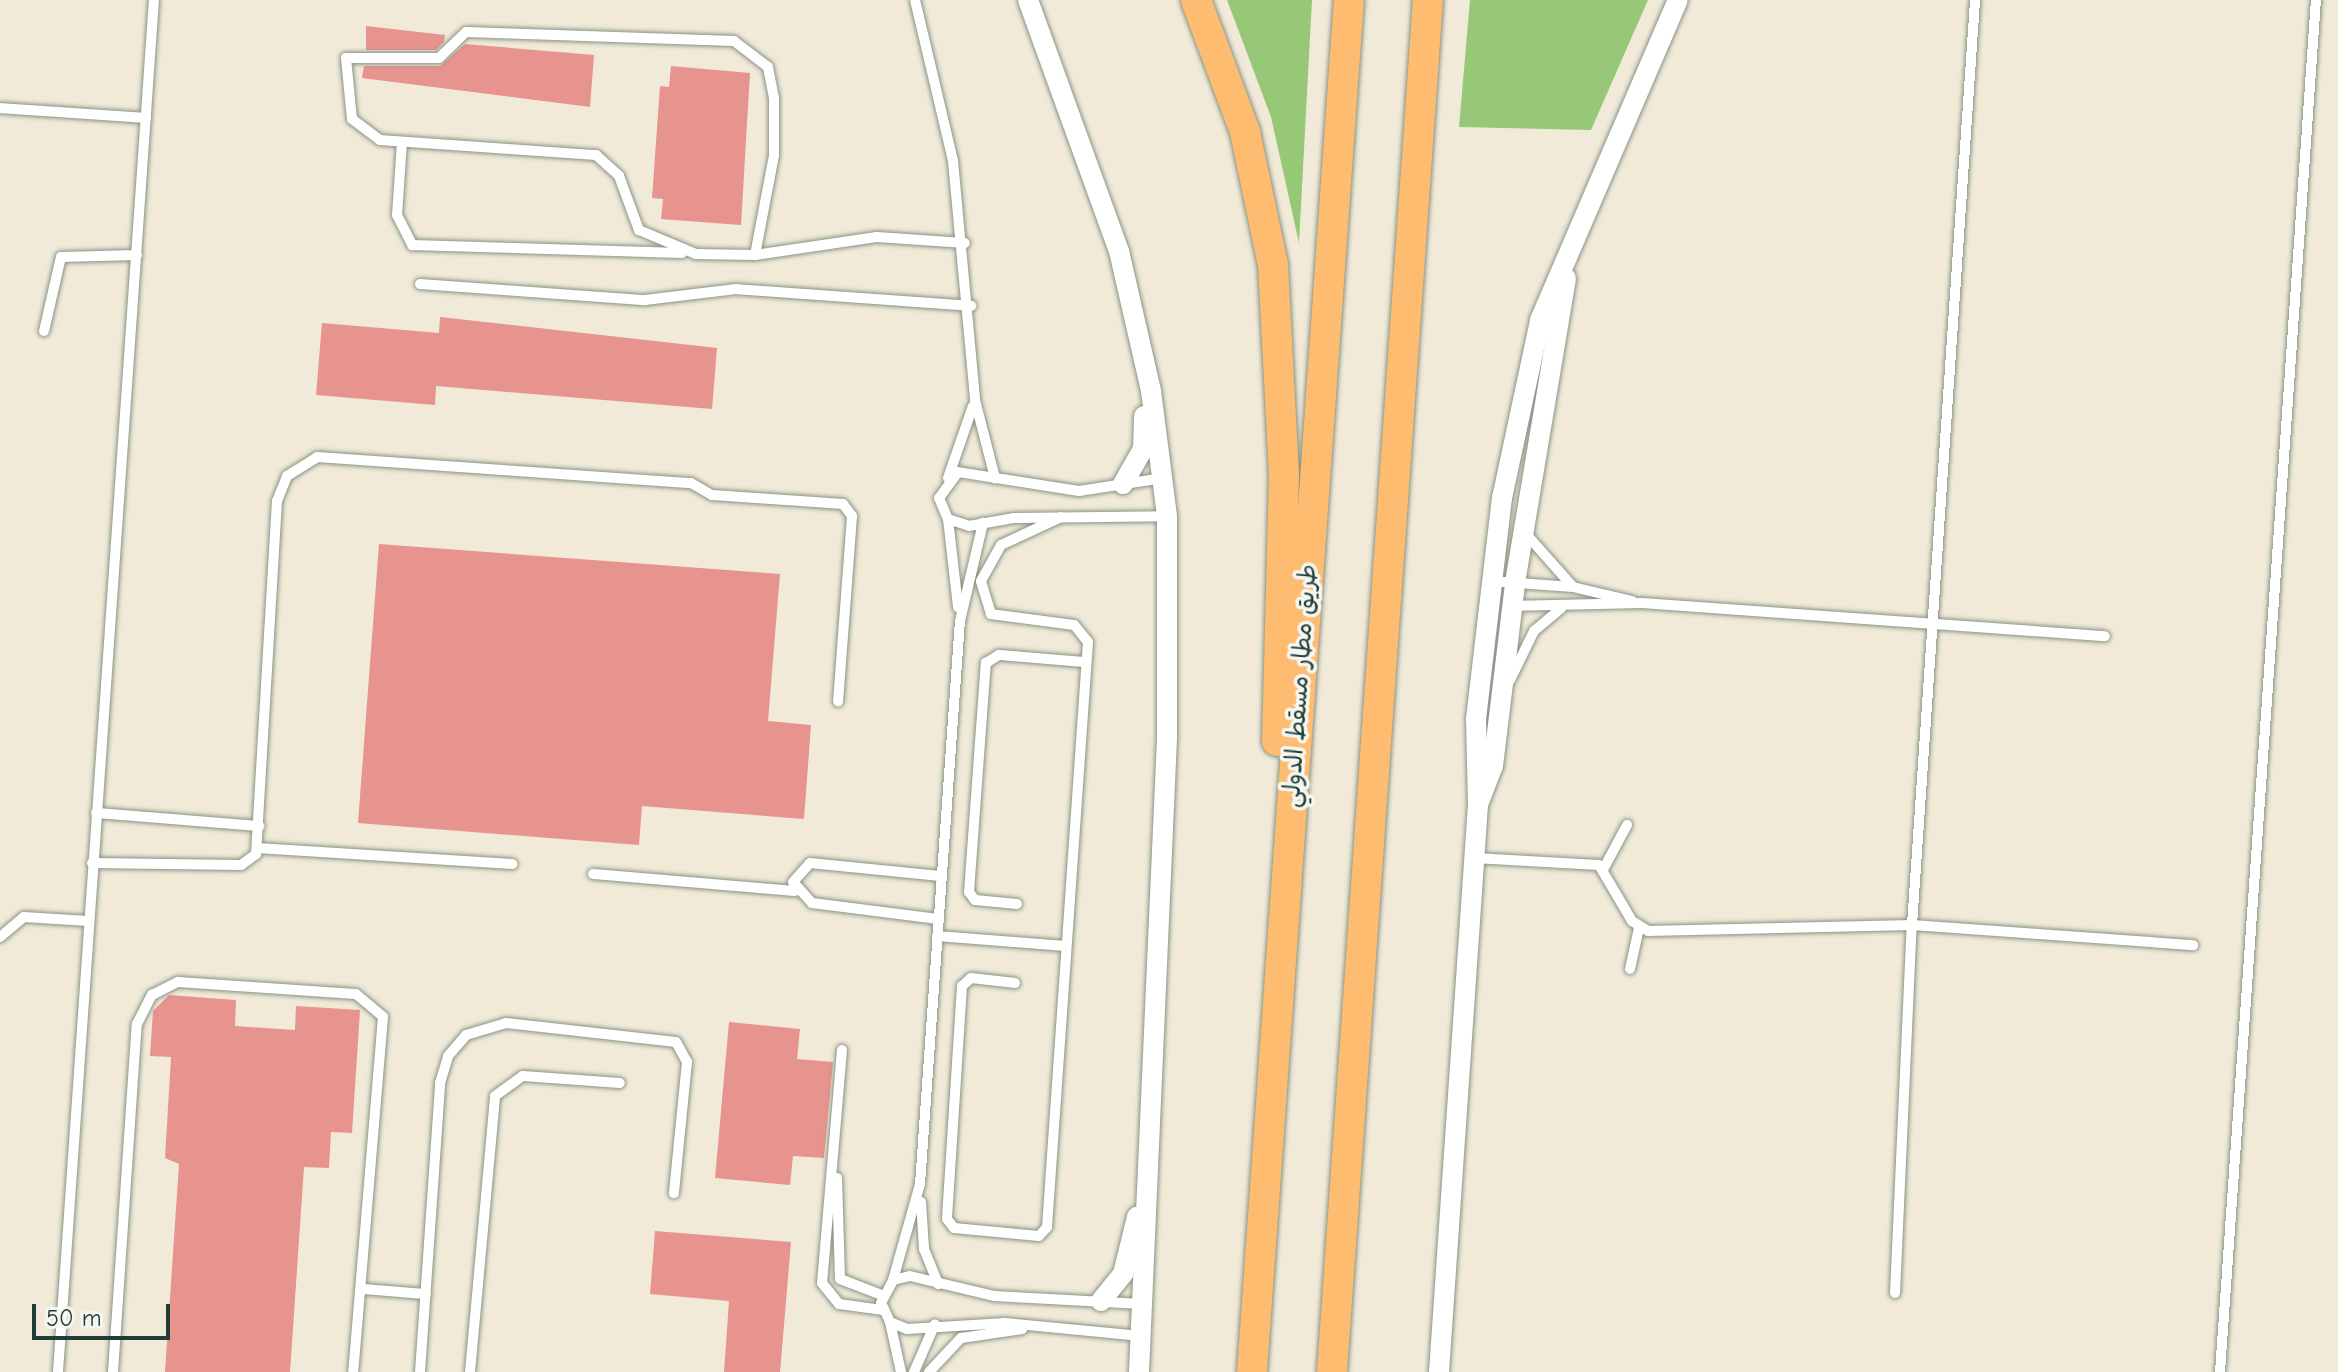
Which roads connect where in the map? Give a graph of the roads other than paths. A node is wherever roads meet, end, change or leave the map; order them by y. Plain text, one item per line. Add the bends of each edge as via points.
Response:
1 (154, 0) edge
2 (915, 0) edge
3 (1028, 0) edge
4 (1041, 0) edge
5 (1196, 0) edge
6 (1349, 0) edge
7 (1428, 0) edge
8 (1678, 0) edge
9 (1975, 0) edge
10 (2316, 0) edge
11 (0, 108) edge
12 (146, 118) junction
13 (1077, 125) junction
14 (402, 142) junction
15 (965, 243) junction
16 (696, 254) junction
17 (137, 255) junction
18 (755, 255) junction
19 (1568, 259) junction
20 (420, 284) dead end
21 (971, 306) junction
22 (44, 331) dead end
23 (1143, 348) junction
24 (975, 400) junction
25 (948, 478) junction
26 (995, 478) junction
27 (1163, 478) junction
28 (1123, 484) junction
29 (1167, 516) junction
30 (1061, 517) junction
31 (948, 519) junction
32 (983, 523) junction
33 (1524, 528) junction
34 (1490, 581) junction
35 (1515, 583) junction
36 (1573, 587) junction
37 (1642, 603) junction
38 (1487, 605) junction
39 (1512, 607) junction
40 (1561, 608) junction
41 (960, 621) junction
42 (1936, 624) junction
43 (2105, 636) dead end
44 (1085, 662) junction
45 (1502, 696) junction
46 (838, 701) dead end
47 (1478, 805) junction
48 (96, 813) junction
49 (1627, 825) dead end
50 (259, 826) junction
51 (257, 848) junction
52 (1474, 858) junction
53 (92, 863) junction
54 (513, 864) dead end
55 (1604, 868) junction
56 (593, 874) dead end
57 (940, 876) junction
58 (795, 891) junction
59 (1017, 904) dead end
60 (938, 919) junction
61 (88, 921) junction
62 (1912, 925) junction
63 (1639, 928) junction
64 (937, 936) junction
65 (0, 937) edge
66 (2193, 945) dead end
67 (1066, 946) junction
68 (1630, 969) dead end
69 (1015, 983) dead end
70 (842, 1050) dead end
71 (620, 1083) dead end
72 (836, 1132) junction
73 (1267, 1161) junction
74 (1147, 1175) junction
75 (920, 1184) junction
76 (674, 1193) dead end
77 (893, 1280) junction
78 (938, 1284) junction
79 (362, 1289) junction
80 (1895, 1293) dead end
81 (426, 1294) junction
82 (882, 1295) junction
83 (1101, 1301) junction
84 (1142, 1304) junction
85 (882, 1310) junction
86 (890, 1322) junction
87 (935, 1324) junction
88 (1047, 1326) junction
89 (1141, 1336) junction
90 (58, 1372) edge
91 (113, 1372) edge
92 (353, 1372) edge
93 (420, 1372) edge
94 (470, 1372) edge
95 (901, 1372) edge
96 (914, 1372) edge
97 (929, 1372) edge
98 (1139, 1372) edge
99 (1252, 1372) edge
100 (1332, 1372) edge
101 (1439, 1372) edge
102 (2220, 1372) edge

1 - 12 lane
2 - 15 lane via 945,113
3 - 13 street
4 - 13 street
5 - 73 main road via 1245,132 1281,332 1284,474
6 - 73 main road, طريق مطار مسقط الدولي
7 - 100 main road
8 - 19 street
9 - 42 lane
10 - 102 lane
11 - 12 lane
12 - 17 lane
13 - 23 street
14 - 16 lane via 596,155 619,176 639,230
14 - 16 lane via 397,215 412,245
14 - 18 lane via 380,140 352,119 343,68 354,53 439,58 466,32 734,41 768,67 774,98 774,155
15 - 18 lane via 877,237
15 - 21 lane
16 - 18 lane
17 - 22 lane via 61,257
17 - 48 lane
19 - 33 street
19 - 34 street via 1540,320
20 - 21 lane via 645,300 736,289
21 - 24 lane
23 - 27 street
23 - 28 street via 1143,449
24 - 25 lane
24 - 26 lane
25 - 26 lane via 958,472
25 - 31 lane via 939,498
26 - 28 lane via 1068,490
27 - 28 lane
27 - 29 street
29 - 30 lane
29 - 74 street via 1168,693
30 - 32 lane
30 - 44 lane via 993,552 981,591 995,617 1079,627 1088,642
31 - 32 lane
31 - 41 lane
32 - 41 lane
33 - 35 street
33 - 36 lane via 1531,546
34 - 35 lane
34 - 38 street
35 - 36 lane
35 - 39 street
36 - 37 lane
37 - 40 lane
37 - 42 lane
38 - 39 lane
38 - 47 street via 1475,735
39 - 40 lane
39 - 45 street
40 - 45 lane via 1534,631
41 - 57 lane
42 - 43 lane
42 - 62 lane
44 - 59 lane via 999,655 986,663 969,892 975,900
44 - 67 lane
45 - 47 street via 1493,766
46 - 50 lane via 852,521 843,504 712,495 691,483 317,457 287,476 277,501
47 - 52 street
48 - 50 lane
48 - 53 lane
49 - 55 lane
50 - 51 lane
51 - 53 lane via 241,865
51 - 54 lane
52 - 55 lane
52 - 101 street
53 - 61 lane
55 - 63 lane
56 - 58 lane
57 - 58 lane via 810,863 796,874
57 - 60 lane
58 - 60 lane via 812,903
60 - 64 lane
61 - 65 lane via 24,917
61 - 90 lane
62 - 63 lane via 1682,935
62 - 66 lane
62 - 80 lane
63 - 68 lane
64 - 67 lane
64 - 75 lane
67 - 69 lane via 1047,1227 1039,1236 954,1228 947,1219 962,986 971,978
70 - 72 lane
71 - 94 lane via 523,1076 495,1096
72 - 82 lane via 839,1274 848,1288
72 - 85 lane via 822,1283 839,1304
73 - 99 main road, طريق مطار مسقط الدولي
74 - 83 street via 1123,1274
74 - 84 street
75 - 77 lane
75 - 78 lane via 924,1249
76 - 81 lane via 687,1062 676,1042 506,1023 478,1028 456,1044 442,1069
77 - 78 lane via 910,1276
77 - 82 lane
78 - 83 lane via 994,1296
79 - 81 lane
79 - 91 lane via 386,1041 377,1007 356,994 169,985 146,1003 137,1024
79 - 92 lane
81 - 93 lane
82 - 85 lane
83 - 84 lane
84 - 89 street
85 - 86 lane
86 - 87 lane via 907,1329
86 - 95 lane
87 - 88 lane
87 - 96 lane
88 - 89 lane
88 - 97 lane via 961,1338
89 - 98 street

